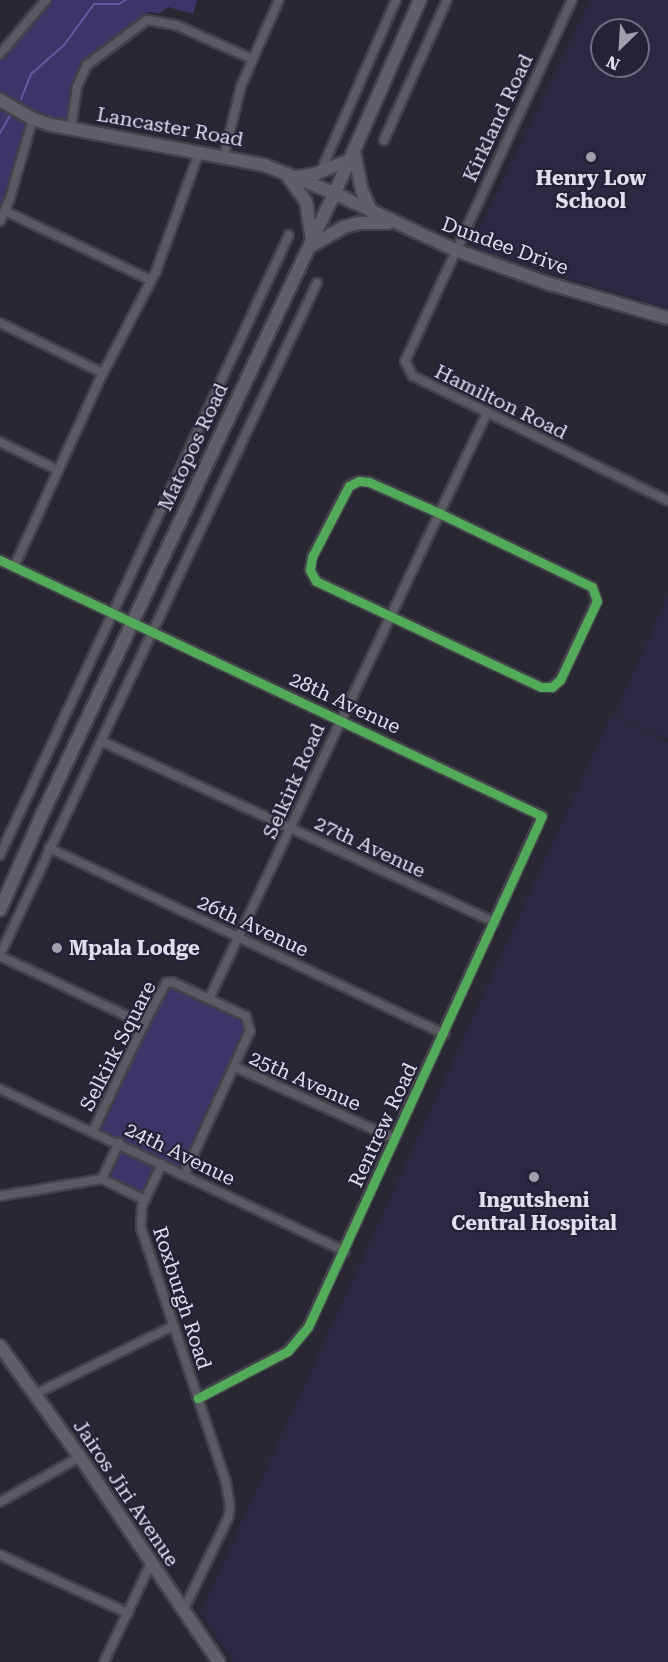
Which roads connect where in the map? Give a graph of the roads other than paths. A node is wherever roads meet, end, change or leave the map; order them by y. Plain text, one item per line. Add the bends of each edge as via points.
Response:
1 (46, 0) edge
2 (279, 0) edge
3 (396, 0) edge
4 (420, 0) edge
5 (447, 0) edge
6 (572, 0) edge
7 (0, 54) edge
8 (252, 59) junction
9 (0, 100) edge
10 (33, 119) junction
11 (71, 129) junction
12 (384, 140) dead end
13 (200, 153) junction
14 (352, 155) junction
15 (224, 156) junction
16 (324, 164) dead end
17 (291, 175) junction
18 (334, 193) junction
19 (5, 212) junction
20 (372, 212) junction
21 (0, 221) edge
22 (395, 223) junction
23 (289, 235) dead end
24 (310, 243) junction
25 (454, 250) junction
26 (151, 280) junction
27 (317, 283) dead end
28 (668, 318) edge
29 (0, 323) edge
30 (104, 373) junction
31 (487, 413) junction
32 (0, 442) edge
33 (58, 470) junction
34 (668, 501) edge
35 (439, 513) junction
36 (0, 560) edge
37 (14, 567) junction
38 (111, 614) junction
39 (389, 616) junction
40 (131, 624) junction
41 (153, 634) junction
42 (339, 721) junction
43 (101, 741) junction
44 (542, 816) joint
45 (291, 829) junction
46 (49, 848) junction
47 (0, 855) edge
48 (0, 910) edge
49 (494, 922) junction
50 (239, 938) junction
51 (0, 956) edge
52 (210, 999) junction
53 (144, 1024) junction
54 (444, 1034) junction
55 (235, 1067) junction
56 (0, 1089) edge
57 (93, 1131) junction
58 (395, 1139) junction
59 (119, 1143) junction
60 (162, 1164) junction
61 (184, 1175) junction
62 (102, 1179) junction
63 (0, 1196) edge
64 (145, 1200) junction
65 (345, 1251) junction
66 (172, 1326) junction
67 (0, 1346) edge
68 (35, 1394) junction
69 (198, 1398) junction
70 (80, 1457) junction
71 (0, 1502) edge
72 (0, 1555) edge
73 (151, 1563) junction
74 (183, 1611) junction
75 (128, 1613) junction
76 (105, 1662) edge
77 (219, 1662) edge

1 - 7 street
2 - 8 street
3 - 16 street
4 - 14 main road, Matopos Road
5 - 12 street
6 - 25 street, Kirkland Road
8 - 11 street via 176,25 147,20 87,65 77,87
8 - 15 street via 234,107
9 - 10 main road, Lancaster Road
10 - 11 main road, Lancaster Road
10 - 19 street
11 - 13 main road, Lancaster Road
13 - 15 main road, Lancaster Road
13 - 26 street
14 - 17 main road via 315,174
14 - 18 main road, Matopos Road
14 - 20 main road
15 - 17 main road, Lancaster Road
17 - 18 main road, Lancaster Road
17 - 24 main road via 306,202
18 - 20 main road, Dundee Drive
18 - 24 main road, Matopos Road
19 - 21 street
19 - 26 street
20 - 22 main road, Dundee Drive
22 - 24 main road via 368,222 344,227
22 - 25 main road, Dundee Drive
23 - 38 street
24 - 40 main road, Matopos Road
25 - 28 main road, Dundee Drive via 550,284
25 - 31 street, Hamilton Road via 405,361 413,376
26 - 30 street
27 - 41 street
29 - 30 street
30 - 33 street
31 - 34 street, Hamilton Road
31 - 35 street, Selkirk Road
32 - 33 street
33 - 37 street
35 - 39 street, Selkirk Road
35 - 39 street via 369,482 353,483 312,557 310,570 316,581
35 - 39 street via 592,587 597,601 560,680 552,687 541,687
36 - 37 street, 28th Avenue
37 - 38 street, 28th Avenue
38 - 40 street, 28th Avenue
38 - 47 street
39 - 42 street, Selkirk Road
40 - 41 street, 28th Avenue
40 - 48 main road, Matopos Road
41 - 42 street, 28th Avenue
41 - 43 street
42 - 44 street, 28th Avenue
42 - 45 street, Selkirk Road
43 - 45 street, 27th Avenue
43 - 46 street
44 - 49 street, Rentrew Road
45 - 49 street, 27th Avenue
45 - 50 street, Selkirk Road
46 - 50 street, 26th Avenue
46 - 51 street
49 - 54 street, Rentrew Road
50 - 52 street, Selkirk Road
50 - 54 street, 26th Avenue
51 - 53 street
52 - 53 street, Selkirk Square via 168,982
52 - 55 street, Selkirk Square via 246,1016 250,1023
53 - 57 street, Selkirk Square
54 - 58 street, Rentrew Road
55 - 58 street, 25th Avenue
55 - 61 street, Selkirk Square
56 - 57 street, 24th Avenue
57 - 59 street, 24th Avenue
58 - 65 street, Rentrew Road
59 - 60 street, 24th Avenue
59 - 62 street
60 - 61 street, 24th Avenue
60 - 64 street, Roxburgh Road
61 - 65 street, 24th Avenue
62 - 63 street
62 - 64 street
64 - 66 street, Roxburgh Road via 141,1228
65 - 69 street, Rentrew Road via 296,1344
66 - 68 street
66 - 69 street, Roxburgh Road
67 - 68 main road, Jairos Jiri Avenue
68 - 70 main road, Jairos Jiri Avenue
69 - 74 street, Roxburgh Road via 226,1482 230,1507
70 - 71 street
70 - 73 main road, Jairos Jiri Avenue
72 - 75 street
73 - 74 main road, Jairos Jiri Avenue
73 - 75 street
74 - 77 main road, Jairos Jiri Avenue
75 - 76 street

